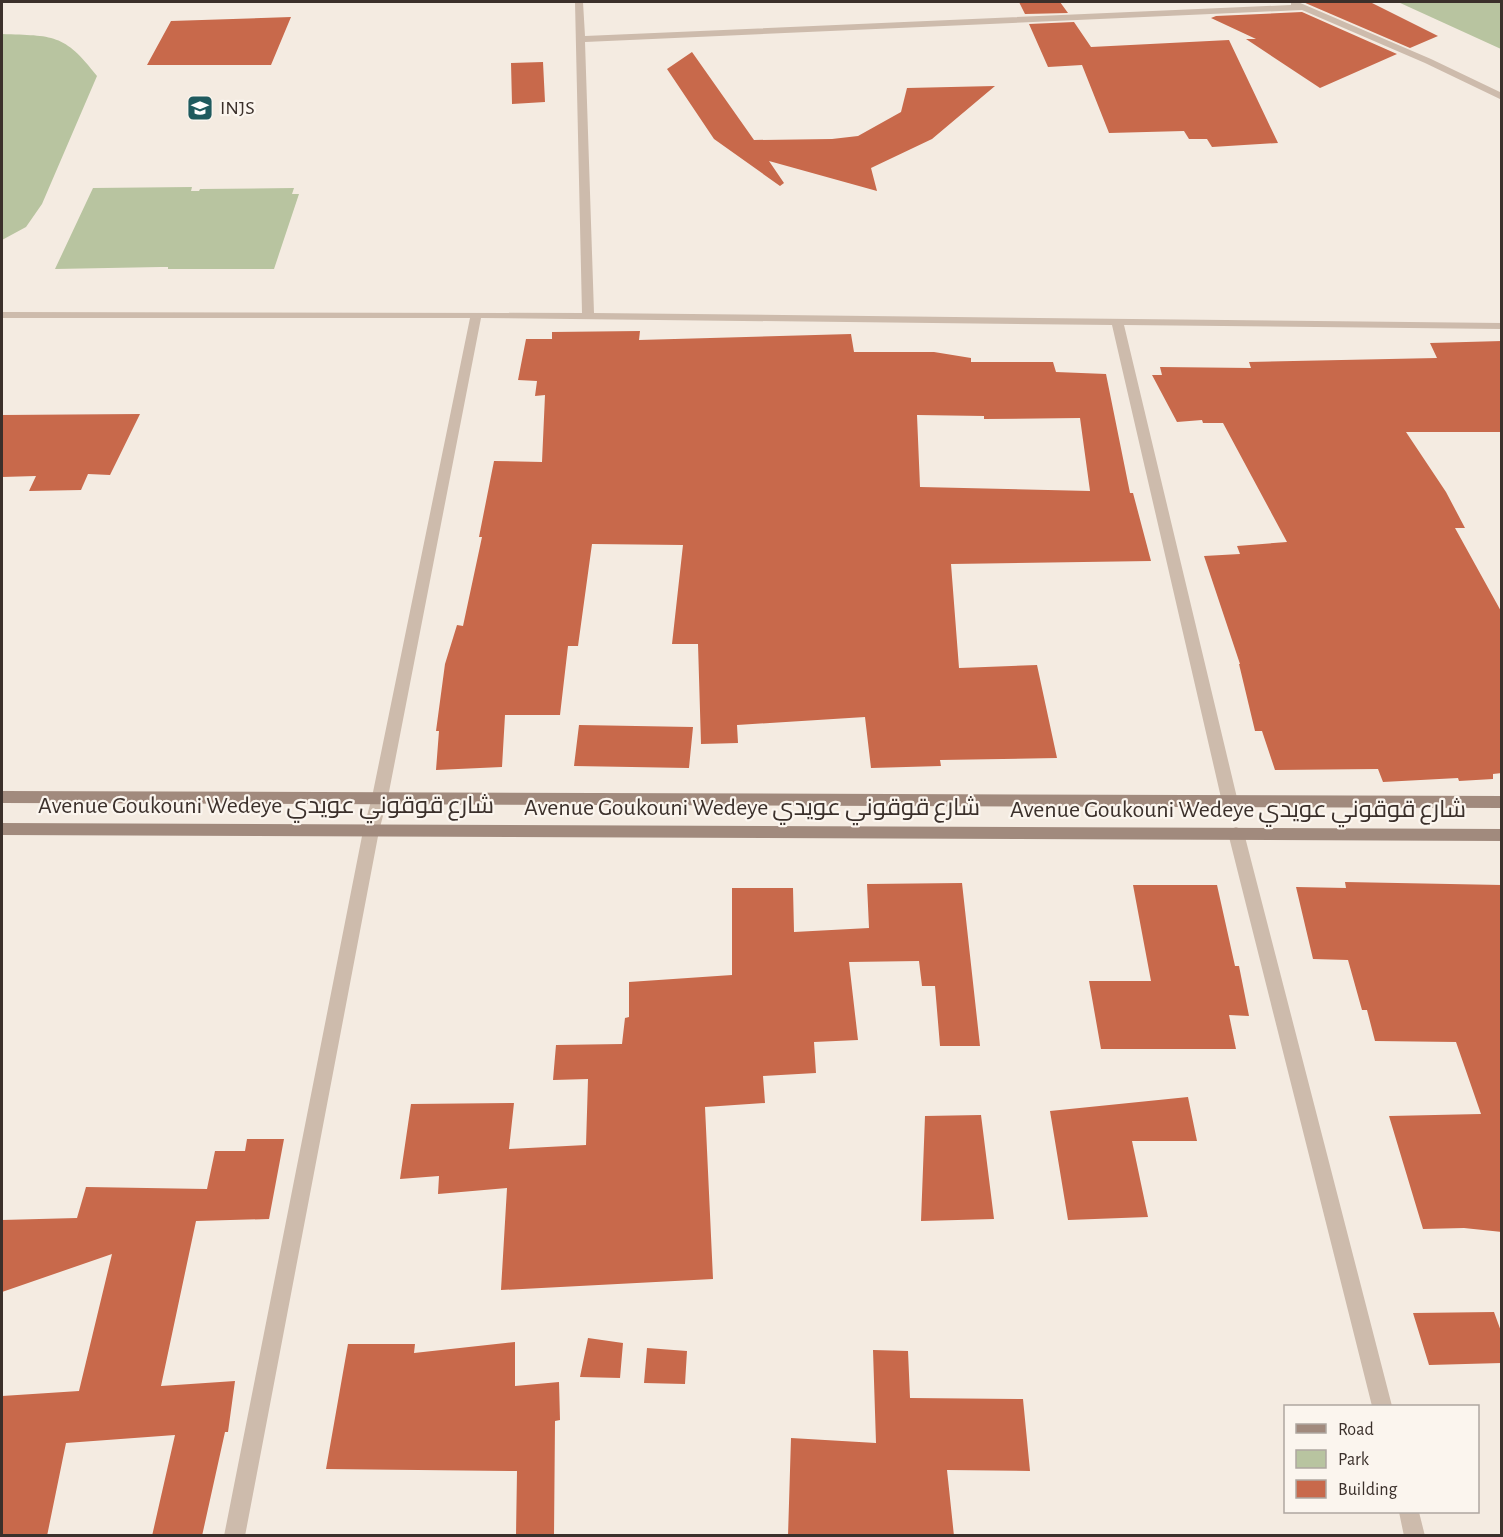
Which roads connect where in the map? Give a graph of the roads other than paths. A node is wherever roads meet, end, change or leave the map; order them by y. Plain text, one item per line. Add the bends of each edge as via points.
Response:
1 (579, 2) edge
2 (1290, 2) edge
3 (1301, 7) junction
4 (580, 39) junction
5 (1502, 97) edge
6 (2, 315) edge
7 (476, 315) junction
8 (588, 316) junction
9 (1117, 322) junction
10 (1502, 326) edge
11 (2, 797) edge
12 (380, 797) junction
13 (1230, 801) junction
14 (1502, 802) edge
15 (2, 829) edge
16 (371, 831) junction
17 (1236, 833) junction
18 (1502, 835) edge
19 (1381, 1405) edge
20 (1409, 1513) edge
21 (234, 1536) edge
22 (1415, 1536) edge

1 - 4 street
2 - 3 street
3 - 4 street
3 - 5 street
4 - 8 street
6 - 7 street
7 - 8 street
7 - 12 street
8 - 9 street
9 - 10 street
9 - 13 street
11 - 12 street, Avenue Goukouni Wedeye شارع قوقوني عويدي
12 - 13 street, Avenue Goukouni Wedeye شارع قوقوني عويدي
12 - 16 street
13 - 14 street, Avenue Goukouni Wedeye شارع قوقوني عويدي
15 - 16 street, Avenue Goukouni Wedeye شارع قوقوني عويدي
16 - 17 street, Avenue Goukouni Wedeye شارع قوقوني عويدي
16 - 21 street
17 - 18 street, Avenue Goukouni Wedeye شارع قوقوني عويدي
17 - 19 street
20 - 22 street

